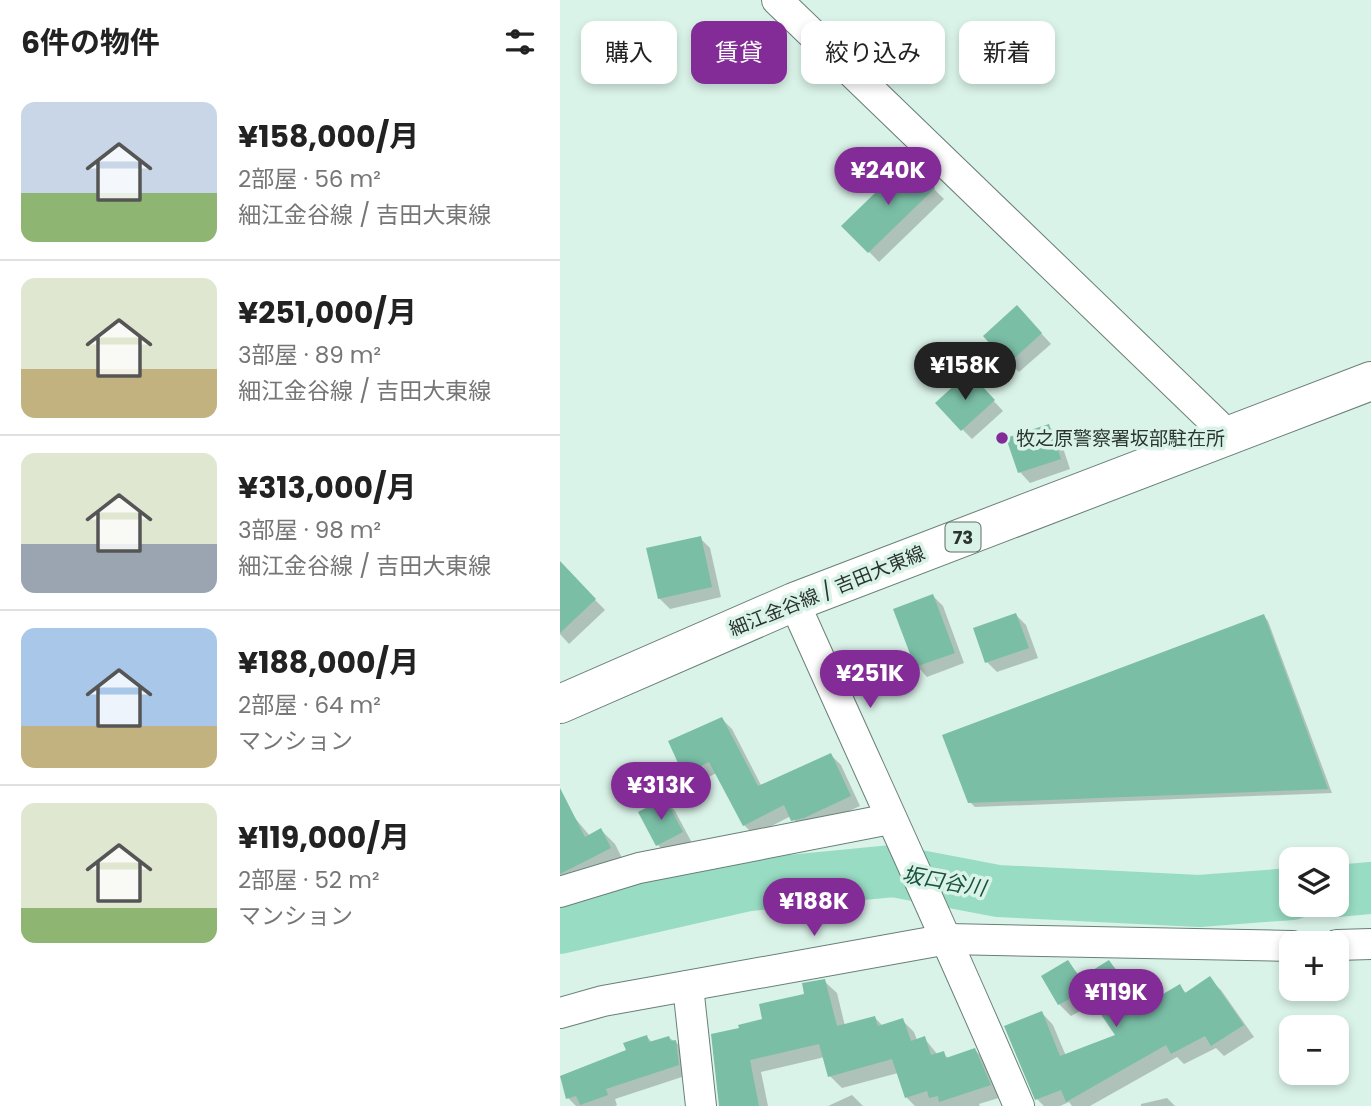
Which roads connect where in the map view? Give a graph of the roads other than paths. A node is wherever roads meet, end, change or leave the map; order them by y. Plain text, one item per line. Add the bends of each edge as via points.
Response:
1 (776, 0) edge
2 (1371, 381) edge
3 (1229, 436) junction
4 (794, 602) junction
5 (560, 704) edge
6 (895, 829) junction
7 (560, 892) edge
8 (948, 939) junction
9 (1371, 944) edge
10 (1349, 945) edge
11 (1279, 946) edge
12 (688, 986) junction
13 (560, 1013) edge
14 (701, 1106) edge
15 (1019, 1106) edge

1 - 3 street
2 - 3 main road, 細江金谷線 / 吉田大東線 / 73
3 - 4 main road, 細江金谷線 / 吉田大東線 / 73
4 - 5 main road, 細江金谷線 / 吉田大東線 / 73
4 - 6 street
6 - 7 street via 639,868
6 - 8 street
8 - 11 street
8 - 12 street
8 - 15 street
9 - 10 street
12 - 13 street
12 - 14 street

